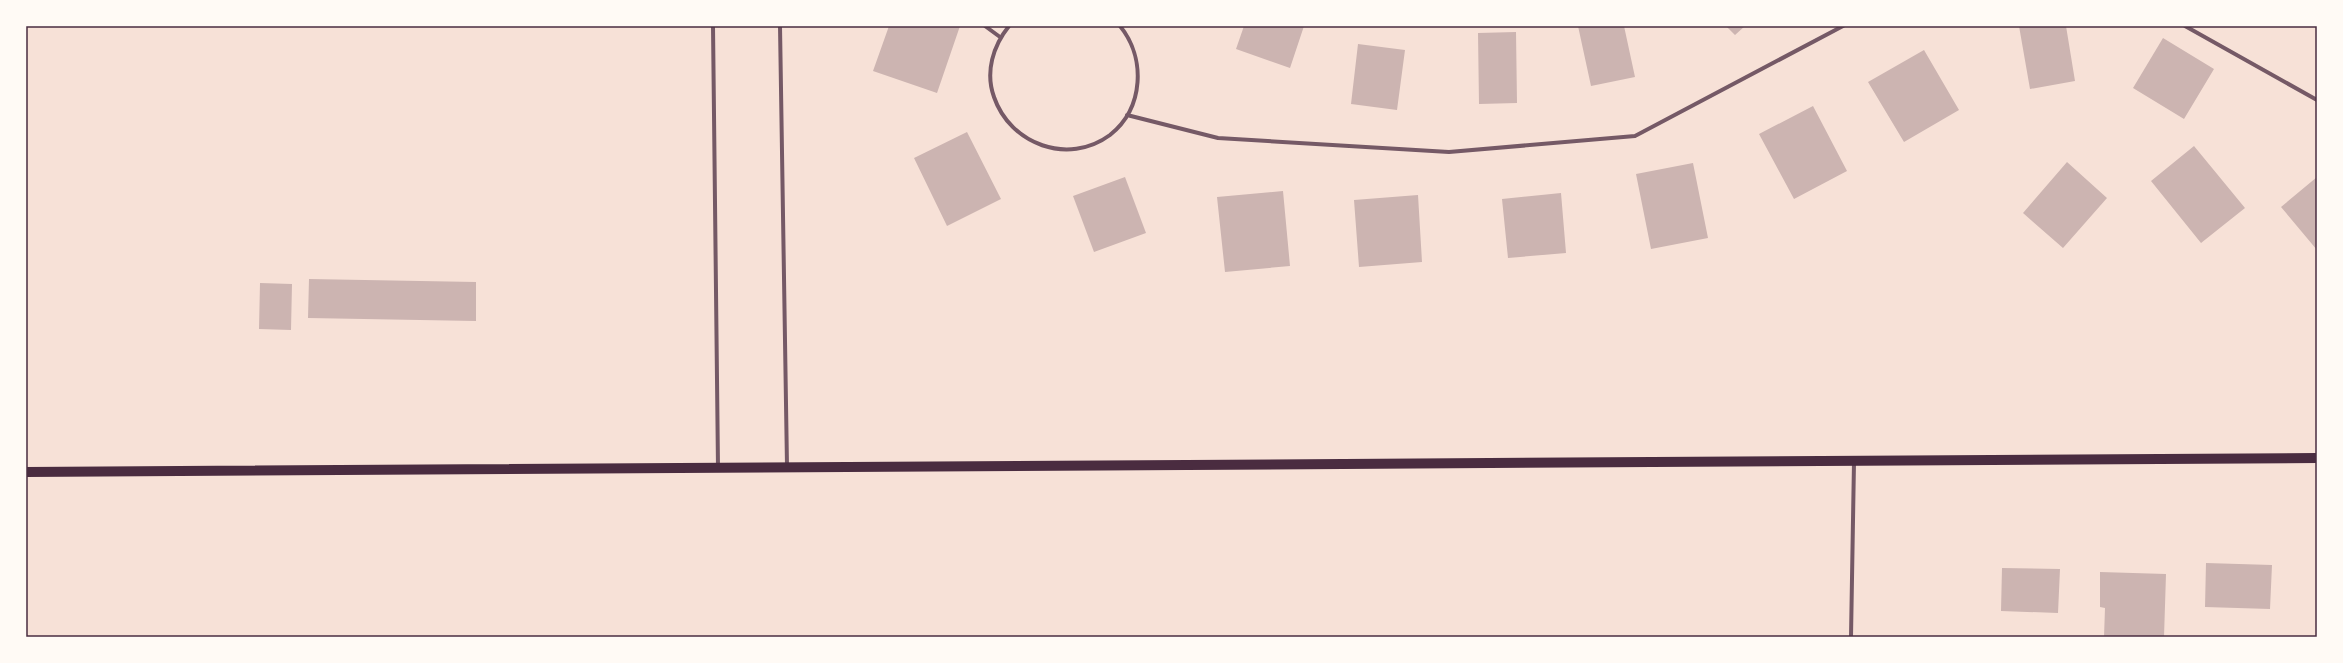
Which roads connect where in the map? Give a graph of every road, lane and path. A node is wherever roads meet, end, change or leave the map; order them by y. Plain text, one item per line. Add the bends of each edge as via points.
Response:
1 (713, 26) edge
2 (780, 26) edge
3 (985, 26) edge
4 (1009, 26) edge
5 (1120, 26) edge
6 (1843, 26) edge
7 (2185, 26) edge
8 (1000, 37) junction
9 (2317, 100) edge
10 (1127, 115) junction
11 (2317, 458) edge
12 (1854, 459) junction
13 (718, 467) junction
14 (787, 467) junction
15 (26, 472) edge
16 (1851, 637) edge

1 - 13 street
2 - 14 street
3 - 8 street
4 - 8 street
5 - 10 street via 1134,47 1139,70 1137,94
6 - 10 street via 1635,136 1449,152 1218,138
7 - 9 street
8 - 10 street via 991,61 990,87 999,111 1015,131 1037,144 1062,150 1087,146 1104,138
11 - 12 main road
12 - 14 main road
12 - 16 street
13 - 14 main road
13 - 15 main road

